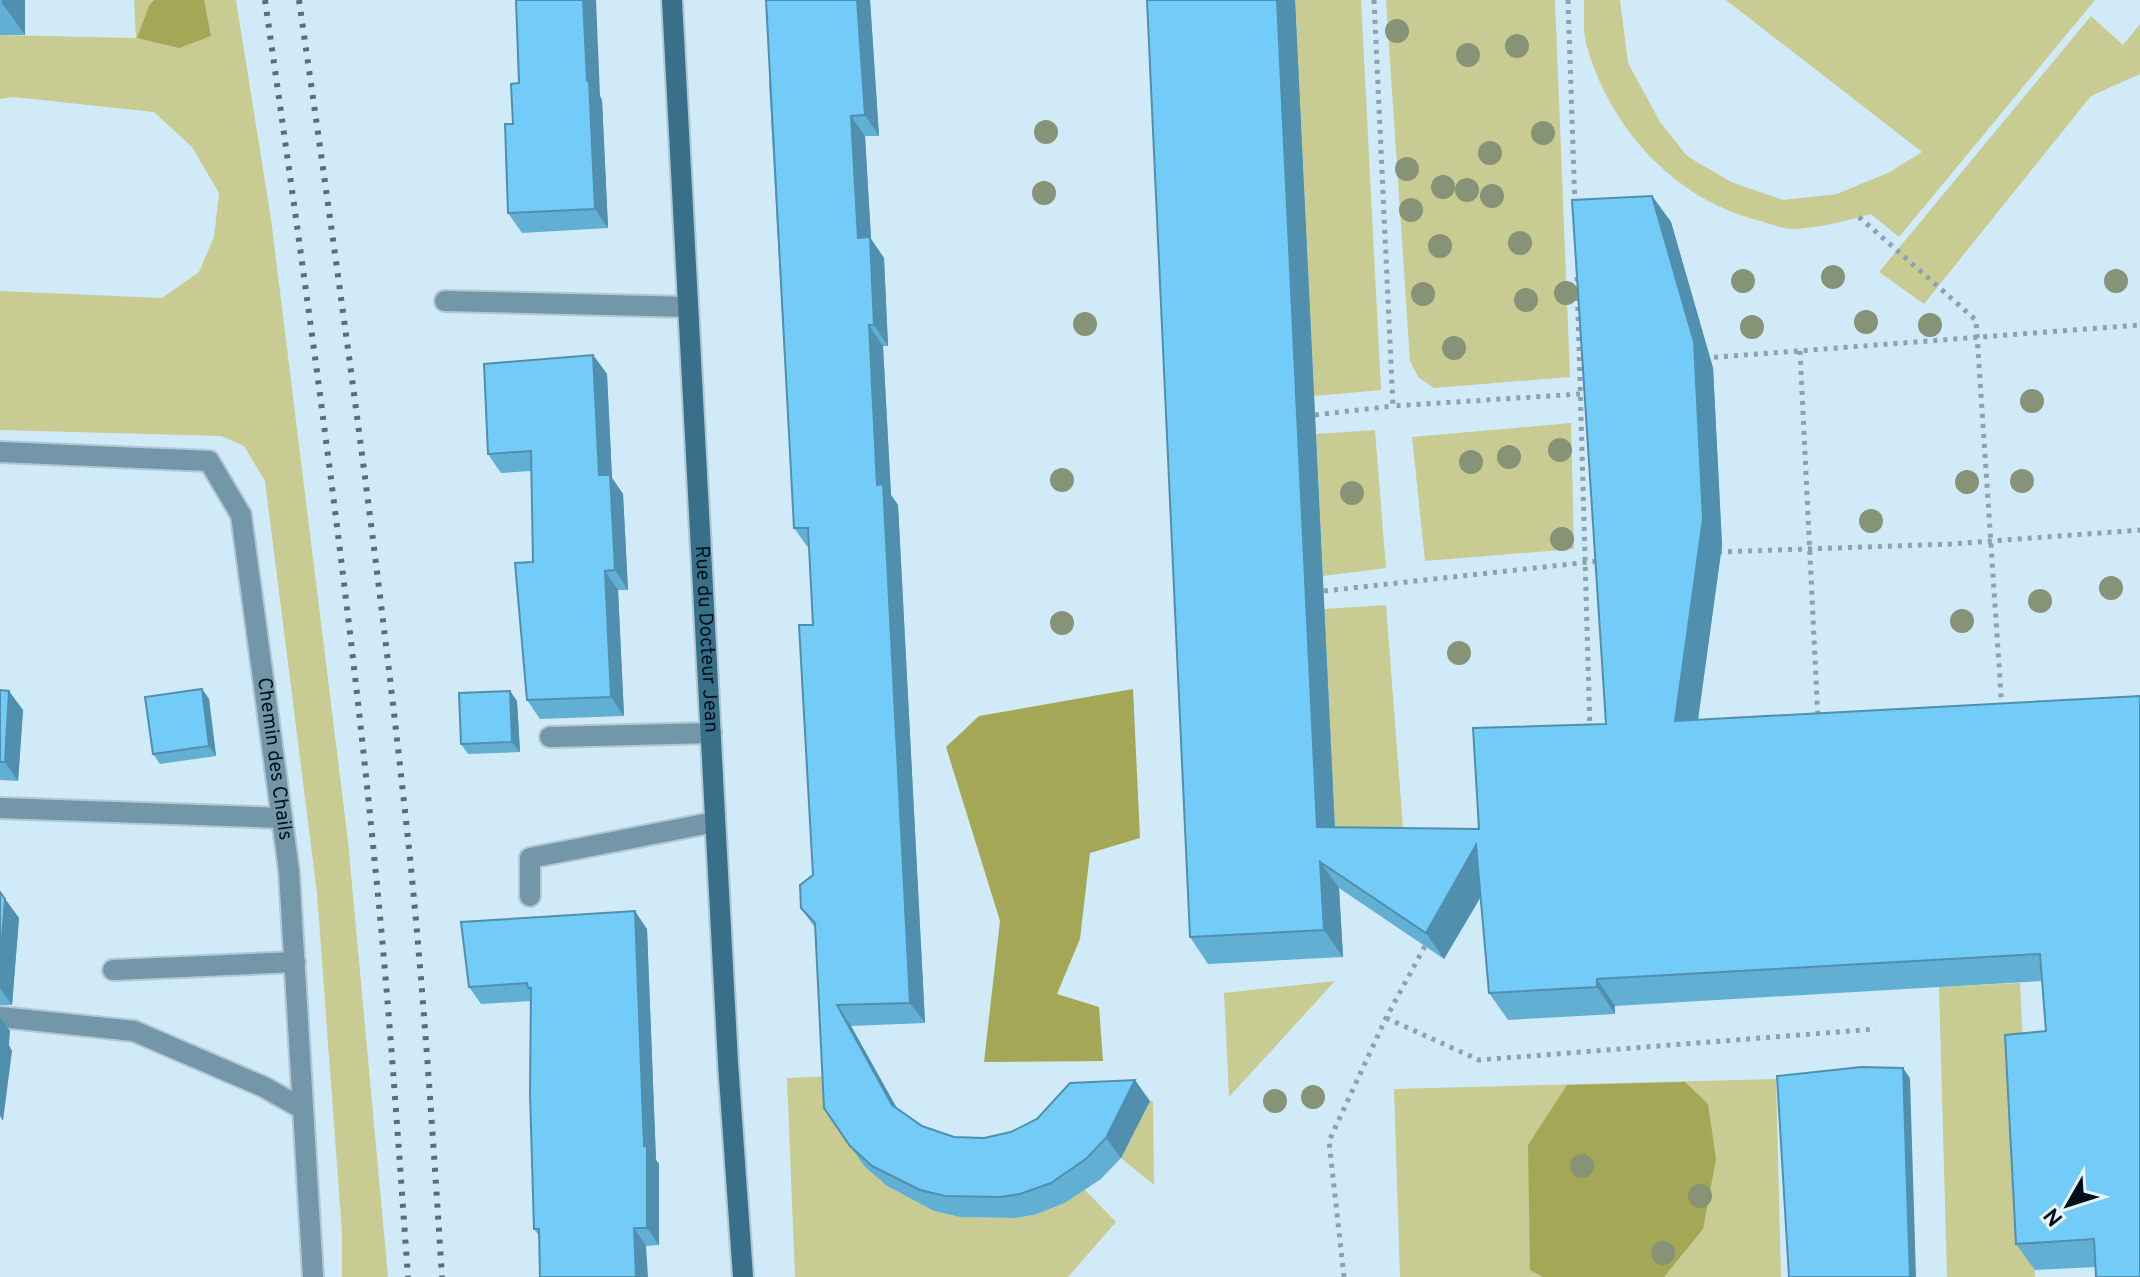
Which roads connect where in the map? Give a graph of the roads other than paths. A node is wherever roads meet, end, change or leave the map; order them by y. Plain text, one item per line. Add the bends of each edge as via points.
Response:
1 (672, 0) edge
2 (445, 301) dead end
3 (688, 307) junction
4 (0, 452) edge
5 (711, 733) junction
6 (550, 737) dead end
7 (0, 808) edge
8 (282, 818) junction
9 (715, 822) junction
10 (530, 896) dead end
11 (295, 962) junction
12 (113, 970) dead end
13 (0, 1017) edge
14 (303, 1109) junction
15 (313, 1277) edge
16 (743, 1277) edge

1 - 3 street, Rue du Docteur Jean
2 - 3 street
3 - 5 street, Rue du Docteur Jean
4 - 8 street, Chemin des Chails via 209,461 241,515
5 - 6 street
5 - 9 street, Rue du Docteur Jean
7 - 8 street
8 - 11 street, Chemin des Chails
9 - 10 street via 530,858
9 - 16 street, Rue du Docteur Jean
11 - 12 street
11 - 14 street, Chemin des Chails
13 - 14 street via 134,1031
14 - 15 street, Chemin des Chails

